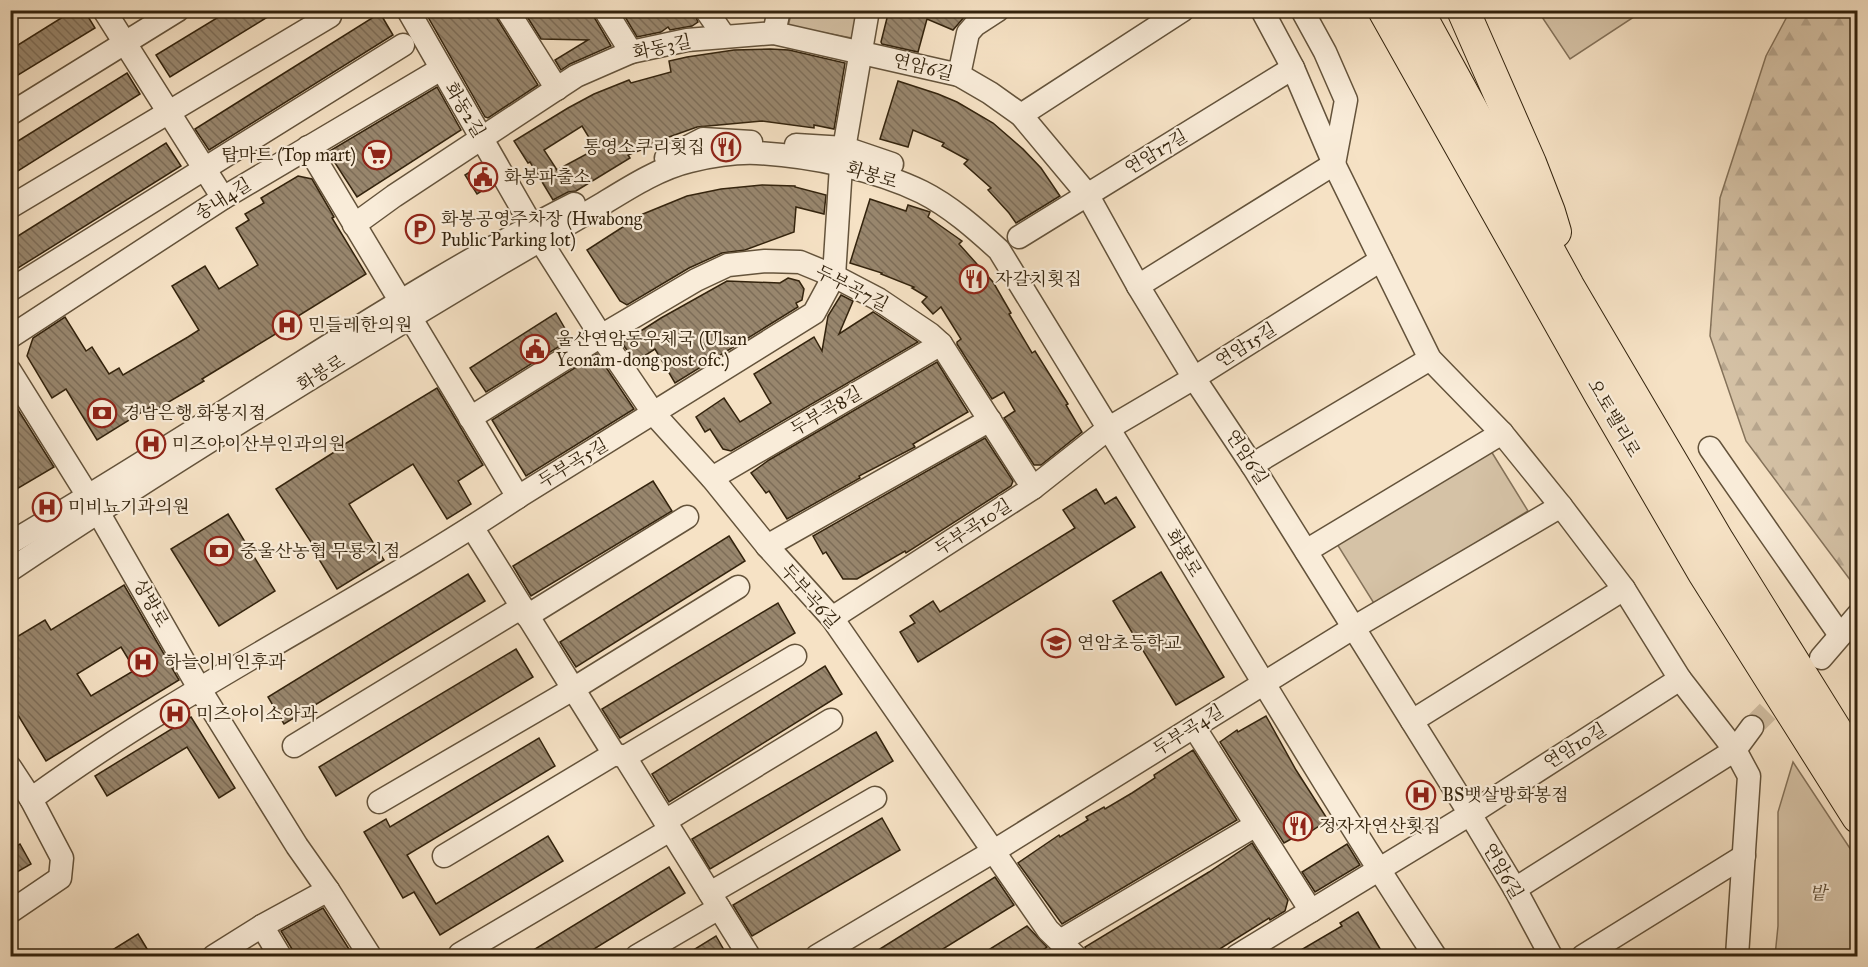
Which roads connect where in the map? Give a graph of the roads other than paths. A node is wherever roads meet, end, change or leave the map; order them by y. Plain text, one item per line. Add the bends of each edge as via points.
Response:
1 (104, 10) edge
2 (178, 10) edge
3 (327, 10) edge
4 (408, 10) edge
5 (507, 10) edge
6 (605, 10) edge
7 (706, 10) edge
8 (779, 10) edge
9 (868, 10) edge
10 (998, 10) edge
11 (1184, 10) edge
12 (1262, 10) edge
13 (1302, 10) edge
14 (1383, 10) edge
15 (1417, 10) edge
16 (1464, 10) edge
17 (774, 33) junction
18 (724, 36) junction
19 (124, 43) junction
20 (403, 45) dead end
21 (631, 52) junction
22 (862, 53) junction
23 (1293, 68) junction
24 (441, 69) junction
25 (958, 75) junction
26 (557, 89) junction
27 (168, 111) junction
28 (10, 114) edge
29 (1021, 115) junction
30 (483, 138) junction
31 (308, 147) junction
32 (843, 157) junction
33 (1334, 164) junction
34 (204, 169) junction
35 (1087, 194) junction
36 (223, 198) junction
37 (11, 207) edge
38 (354, 225) junction
39 (536, 233) junction
40 (1019, 237) dead end
41 (1381, 260) junction
42 (834, 276) junction
43 (1138, 286) junction
44 (1568, 286) junction
45 (10, 290) edge
46 (405, 309) junction
47 (601, 336) junction
48 (10, 337) edge
49 (941, 345) junction
50 (1430, 358) junction
51 (10, 371) edge
52 (1194, 378) junction
53 (654, 414) junction
54 (470, 418) junction
55 (990, 420) junction
56 (1114, 425) junction
57 (1502, 433) junction
58 (1710, 447) dead end
59 (1252, 465) junction
60 (712, 478) junction
61 (1034, 488) junction
62 (518, 497) junction
63 (94, 504) junction
64 (1561, 506) junction
65 (687, 517) dead end
66 (472, 527) junction
67 (10, 543) edge
68 (767, 546) junction
69 (1306, 550) junction
70 (10, 570) edge
71 (738, 587) dead end
72 (1624, 590) junction
73 (525, 611) junction
74 (1857, 615) edge
75 (832, 618) junction
76 (1353, 628) junction
77 (1840, 635) junction
78 (1783, 644) junction
79 (795, 656) dead end
80 (1821, 658) dead end
81 (1680, 679) junction
82 (1268, 680) junction
83 (199, 688) junction
84 (573, 689) junction
85 (831, 720) dead end
86 (1412, 721) junction
87 (1194, 727) junction
88 (1752, 727) tunnel mouth
89 (1857, 733) edge
90 (294, 746) dead end
91 (1735, 750) junction
92 (619, 755) junction
93 (1857, 766) edge
94 (10, 767) edge
95 (875, 798) dead end
96 (31, 799) junction
97 (379, 802) dead end
98 (1470, 814) junction
99 (1857, 817) edge
100 (667, 825) junction
101 (1256, 825) junction
102 (994, 851) junction
103 (444, 856) dead end
104 (1744, 856) junction
105 (1382, 867) junction
106 (1515, 889) junction
107 (328, 890) junction
108 (714, 900) junction
109 (1311, 911) junction
110 (10, 912) edge
111 (262, 926) junction
112 (1067, 949) edge
113 (460, 954) dead end
114 (214, 957) edge
115 (280, 957) edge
116 (370, 957) edge
117 (637, 957) edge
118 (749, 957) edge
119 (817, 957) edge
120 (1237, 957) edge
121 (1436, 957) edge
122 (1551, 957) edge
123 (1583, 957) edge
124 (1737, 957) edge

1 - 19 street
2 - 19 street
3 - 27 street via 330,16
4 - 24 street, 화동2길
5 - 26 street
6 - 21 street
7 - 18 street
8 - 17 street
9 - 22 street, 두부곡5길
10 - 25 street via 969,33
11 - 29 street
12 - 23 street
13 - 33 street via 1346,100
14 - 99 highway, 오토밸리로 via 1704,573
15 - 44 highway, 오토밸리로
16 - 44 highway via 1550,212
17 - 18 street, 화동3길
17 - 22 street, 화동3길
18 - 21 street, 화동3길
19 - 27 street
19 - 28 street
20 - 34 street
21 - 26 street, 화동3길 via 576,76
22 - 25 street, 연암6길
22 - 32 street, 두부곡5길
23 - 33 street
23 - 35 street, 연암17길
24 - 30 street, 화동2길
24 - 31 street, 송내4길
25 - 29 street, 연암6길
26 - 30 street, 화동3길
27 - 34 street
27 - 37 street
29 - 35 street, 연암6길
30 - 38 street, 화동3길
30 - 39 street, 화동2길
31 - 36 street, 송내4길
31 - 38 street
32 - 39 street, 화봉로 via 755,153 687,161
32 - 42 street, 두부곡5길
32 - 56 street, 화봉로 via 941,203 999,250
32 - 56 street via 897,165 950,192 1008,244
33 - 41 street
33 - 43 street
34 - 36 street
34 - 45 street
35 - 40 street, 연암17길
35 - 43 street, 연암6길
36 - 48 street, 송내4길
38 - 46 street
39 - 46 street, 화봉로
39 - 47 street, 두부곡6길
41 - 50 street
41 - 52 street, 연암15길
42 - 47 street, 두부곡7길 via 800,262 728,265
42 - 49 street, 두부곡7길 via 900,312
42 - 53 street, 두부곡5길 via 814,313
43 - 52 street, 연암6길
44 - 78 highway, 오토밸리로
46 - 54 street
46 - 63 street, 화봉로
47 - 53 street, 두부곡6길
47 - 54 street, 두부곡7길
49 - 55 street, 두부곡7길
49 - 60 street, 두부곡8길
50 - 57 street
50 - 59 street
51 - 63 street, 상방로
52 - 56 street, 연암15길
52 - 59 street, 연암6길
53 - 60 street, 두부곡6길
53 - 62 street, 두부곡5길
54 - 62 street
55 - 61 street, 두부곡7길
55 - 68 street
56 - 61 street, 두부곡10길
56 - 82 street
57 - 64 street
57 - 69 street
58 - 77 street
59 - 69 street, 연암6길
60 - 68 street, 두부곡6길
61 - 75 street, 두부곡10길
62 - 66 street, 두부곡5길
63 - 67 street
63 - 70 street, 화봉로
63 - 83 street, 상방로
64 - 72 street
64 - 76 street, 두부곡4길
65 - 73 street
66 - 73 street
66 - 83 street, 두부곡5길
68 - 75 street, 두부곡6길
69 - 76 street, 연암6길
71 - 84 street
72 - 81 street
72 - 86 street
73 - 84 street
73 - 90 street
74 - 77 street
75 - 102 street, 두부곡6길
76 - 82 street, 두부곡4길
76 - 86 street, 연암6길
77 - 80 street
78 - 89 highway
78 - 93 highway, 오토밸리로
79 - 92 street
81 - 91 street
81 - 98 street, 연암10길
82 - 87 street, 두부곡4길
82 - 105 street
83 - 96 street, 두부곡5길
83 - 107 street, 상방로
84 - 92 street
84 - 97 street
85 - 100 street
86 - 98 street, 연암6길
87 - 101 street
87 - 102 street, 두부곡4길
88 - 91 street
91 - 104 street via 1749,776
91 - 106 street
92 - 100 street
92 - 103 street
94 - 96 street
95 - 108 street
96 - 110 street via 62,858 60,878
98 - 105 street, 연암10길
98 - 106 street, 연암6길
100 - 108 street
100 - 113 street
101 - 109 street
101 - 112 street
102 - 112 street, 두부곡6길 via 1048,930
102 - 119 street, 두부곡4길
104 - 123 street
104 - 124 street
105 - 109 street, 연암10길
105 - 121 street
106 - 122 street, 연암6길
107 - 111 street
107 - 116 street, 상방로
108 - 117 street
108 - 118 street
109 - 120 street, 연암10길
111 - 114 street
111 - 115 street

